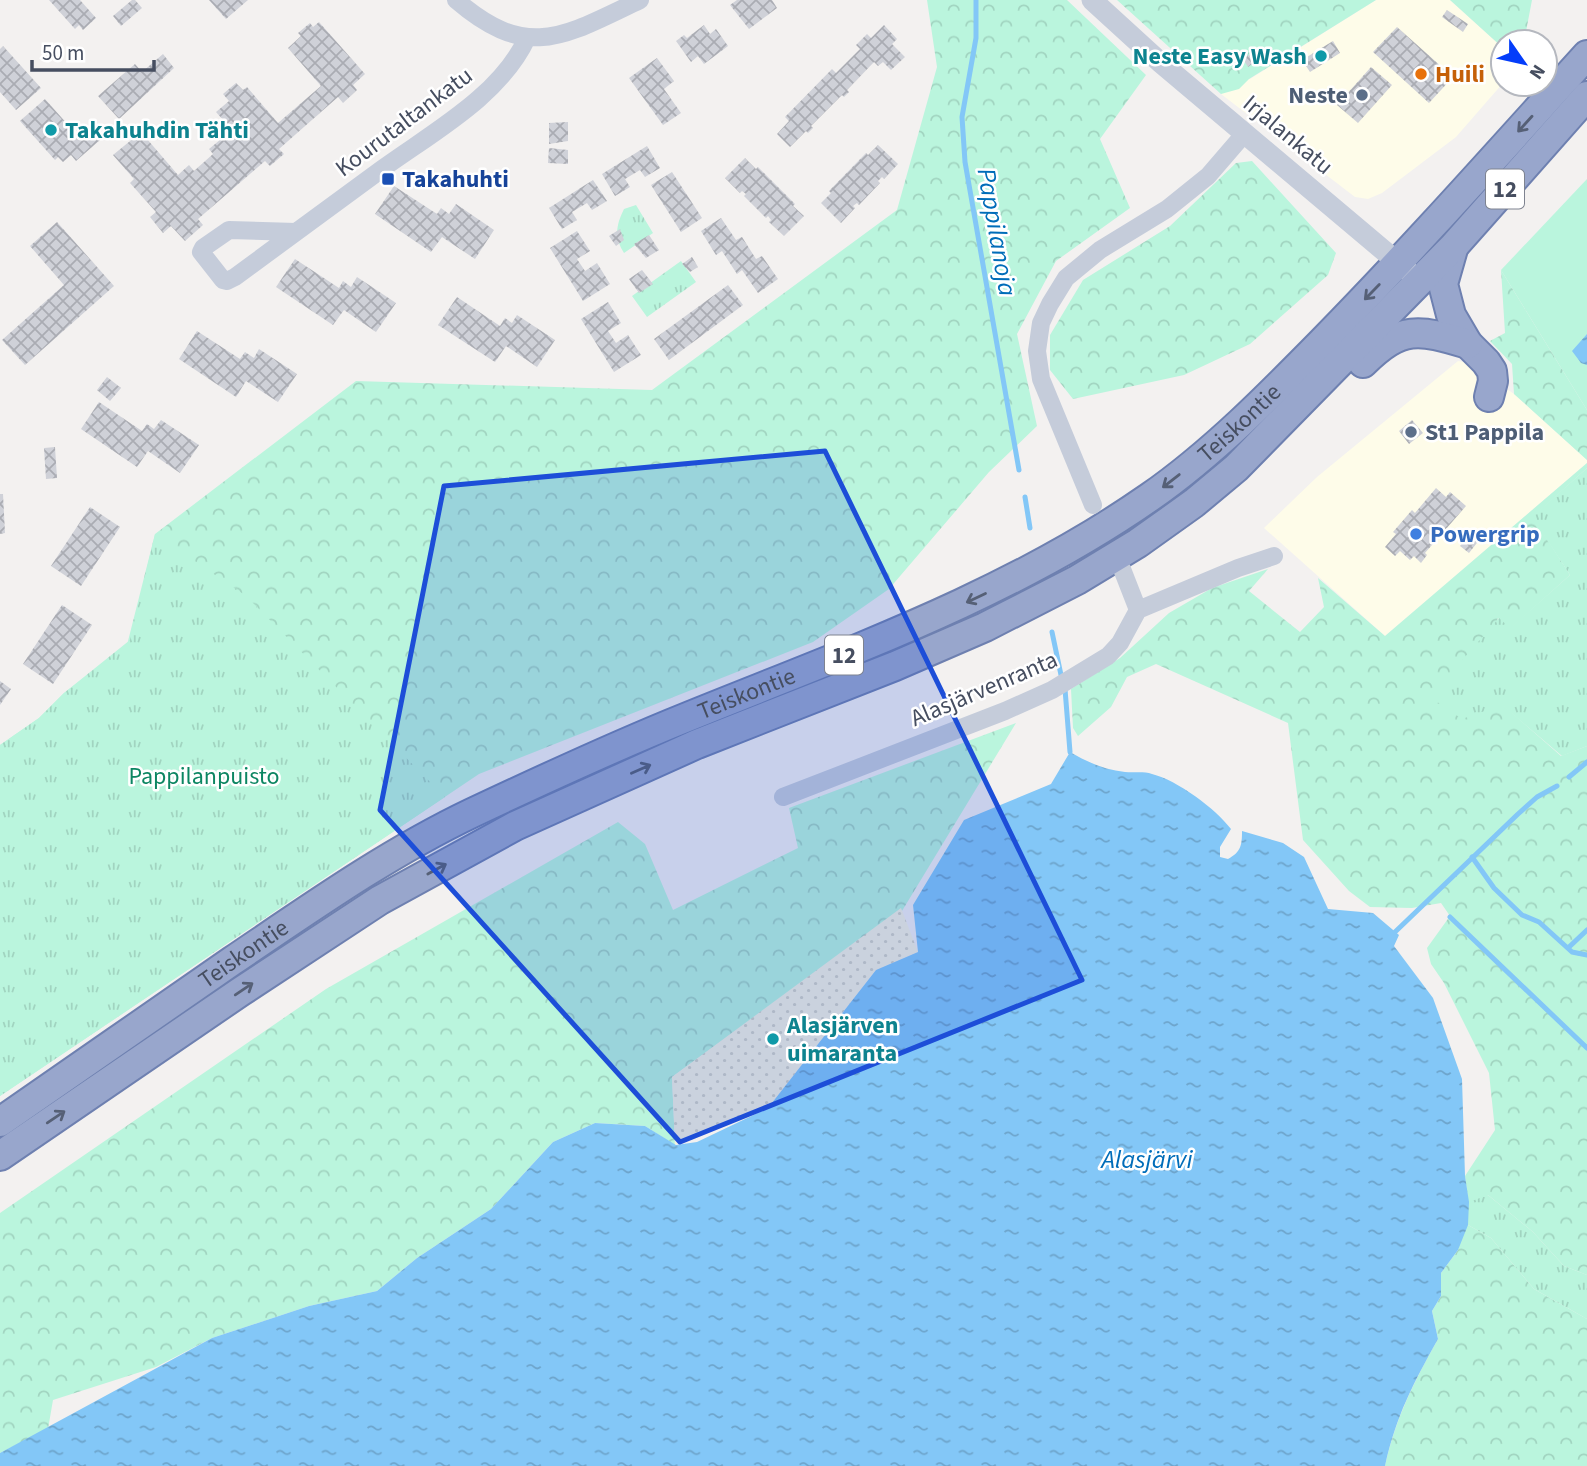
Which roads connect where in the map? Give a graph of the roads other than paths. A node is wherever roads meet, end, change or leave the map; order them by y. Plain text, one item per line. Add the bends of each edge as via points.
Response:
1 (456, 0) edge
2 (640, 0) edge
3 (1091, 0) edge
4 (527, 38) junction
5 (1587, 55) edge
6 (1587, 96) edge
7 (1245, 133) junction
8 (296, 232) junction
9 (1454, 246) junction
10 (1410, 272) junction
11 (1468, 344) junction
12 (1489, 397) dead end
13 (1236, 468) junction
14 (1093, 505) dead end
15 (1274, 556) dead end
16 (1122, 569) dead end
17 (1138, 610) junction
18 (783, 797) dead end
19 (0, 1122) edge
20 (0, 1156) edge

1 - 4 street via 492,27
2 - 4 street via 574,32
3 - 7 street, Irjalankatu
4 - 8 street, Kourutaltankatu via 493,86
5 -> 10 highway, Teiskontie / 12
6 - 9 highway, Teiskontie / 12
7 - 10 street, Irjalankatu
7 - 14 street via 1208,176 1066,278 1041,323 1037,351 1041,379
8 - 8 street, Kourutaltankatu via 229,230 201,252 227,281
9 - 10 highway, Teiskontie / 12
9 - 11 highway via 1443,284 1451,315
10 - 13 highway, Teiskontie / 12
10 -> 19 highway, Teiskontie / 12 via 1195,463 1092,536 915,626 680,720 464,817 292,920
11 - 12 highway via 1492,371
11 - 13 highway via 1430,333 1386,341 1257,463
20 -> 13 highway, Teiskontie / 12 via 392,893 514,826 697,744 996,621 1138,543
15 - 17 street
16 - 17 street
17 - 18 street, Alasjärvenranta via 1108,656 1052,690

